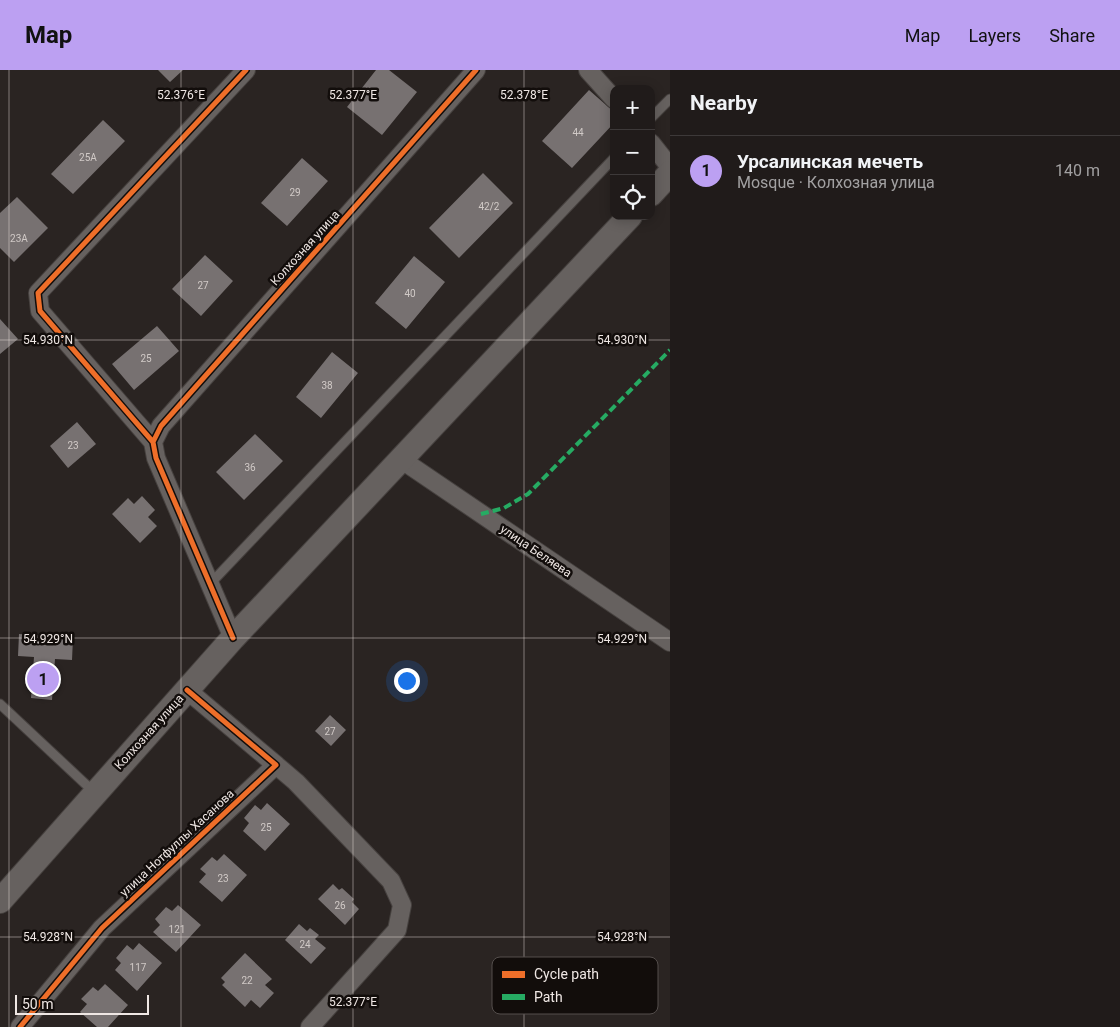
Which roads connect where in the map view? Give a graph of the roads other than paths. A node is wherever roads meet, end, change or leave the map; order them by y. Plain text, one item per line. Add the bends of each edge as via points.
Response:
1 (246, 70) edge
2 (476, 70) edge
3 (588, 70) edge
4 (610, 95) edge
5 (670, 98) edge
6 (655, 114) edge
7 (655, 148) edge
8 (610, 162) edge
9 (670, 167) edge
10 (670, 174) edge
11 (655, 190) edge
12 (626, 220) edge
13 (153, 442) junction
14 (402, 460) junction
15 (210, 584) junction
16 (233, 638) junction
17 (670, 642) edge
18 (187, 690) junction
19 (0, 704) edge
20 (276, 765) junction
21 (95, 793) junction
22 (0, 901) edge
23 (20, 1027) edge
24 (310, 1027) edge

1 - 13 street via 38,292 40,311
2 - 13 street, Колхозная улица via 167,419
3 - 4 street
5 - 6 lane
7 - 9 street
8 - 15 lane
10 - 11 main road
12 - 14 main road, Колхозная улица
13 - 15 street via 156,458
14 - 16 main road, Колхозная улица
14 - 17 street, улица Беляева
15 - 16 street
16 - 18 main road, Колхозная улица
18 - 20 street
18 - 21 main road, Колхозная улица
19 - 21 lane
20 - 23 street, улица Нотфуллы Хасанова via 102,928
20 - 24 street via 391,881 402,904 397,930
21 - 22 main road, Колхозная улица

